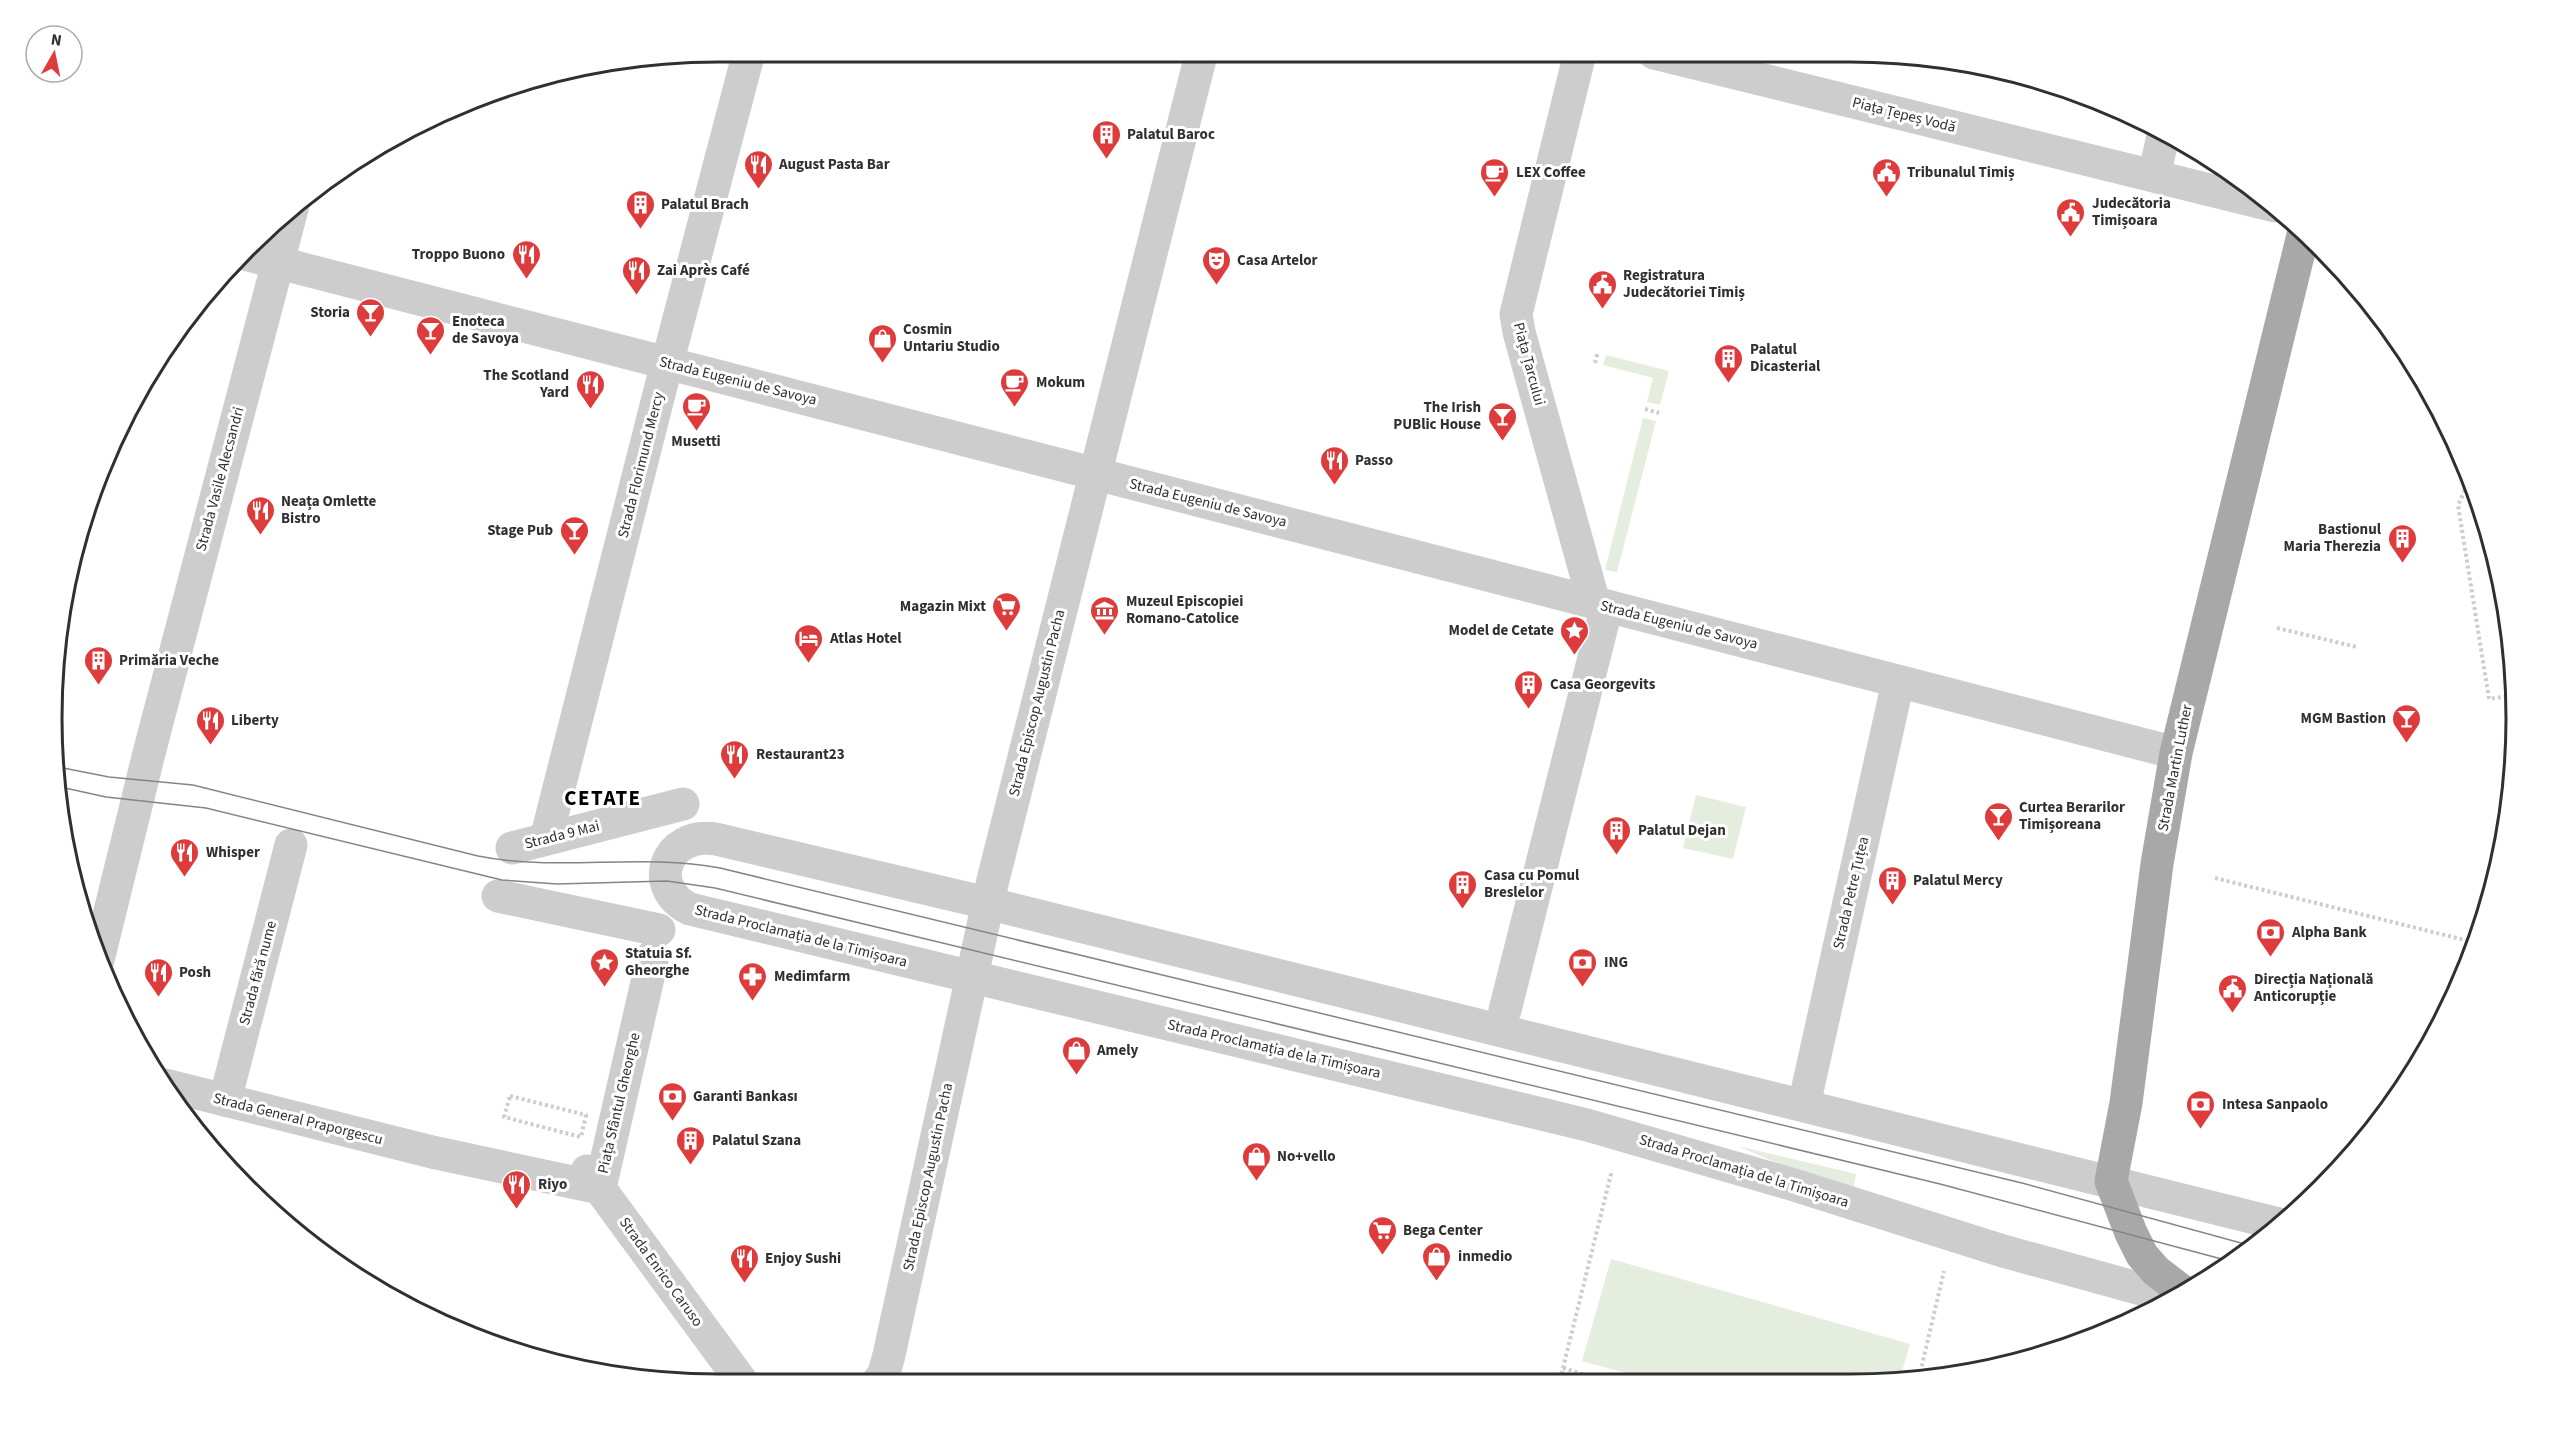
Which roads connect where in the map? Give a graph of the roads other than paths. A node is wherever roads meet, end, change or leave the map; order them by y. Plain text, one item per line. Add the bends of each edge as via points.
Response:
1 (746, 62) edge
2 (1199, 62) edge
3 (1578, 62) edge
4 (1690, 62) edge
5 (2162, 140) edge
6 (2154, 176) junction
7 (2255, 201) edge
8 (289, 221) edge
9 (2301, 242) edge
10 (252, 256) edge
11 (277, 263) junction
12 (668, 364) junction
13 (1095, 474) junction
14 (1601, 605) junction
15 (1898, 682) junction
16 (2176, 753) junction
17 (682, 804) dead end
18 (546, 839) junction
19 (291, 845) dead end
20 (512, 848) dead end
21 (498, 896) dead end
22 (987, 903) junction
23 (102, 944) edge
24 (972, 977) junction
25 (1505, 1010) dead end
26 (176, 1088) edge
27 (225, 1100) junction
28 (1804, 1105) junction
29 (580, 1149) road end
30 (432, 1152) joint
31 (2111, 1181) junction
32 (600, 1188) junction
33 (2270, 1222) edge
34 (2177, 1287) edge
35 (2162, 1295) edge
36 (884, 1368) edge
37 (736, 1374) edge

1 - 12 street, Strada Florimund Mercy
2 - 13 street, Strada Episcop Augustin Pacha
3 - 14 street, Piața Țarcului via 1516,314
4 - 6 street, Piața Țepeș Vodă
5 - 6 street
6 - 7 street, Piața Țepeș Vodă
8 - 11 street, Strada Vasile Alecsandri
9 - 16 main road, Strada Martin Luther
10 - 11 street, Strada Eugeniu de Savoya
11 - 12 street, Strada Eugeniu de Savoya
11 - 23 street, Strada Vasile Alecsandri
12 - 13 street, Strada Eugeniu de Savoya
12 - 18 street, Strada Florimund Mercy
13 - 14 street, Strada Eugeniu de Savoya
13 - 22 street, Strada Episcop Augustin Pacha
14 - 15 street, Strada Eugeniu de Savoya
14 - 25 street
15 - 16 street, Strada Eugeniu de Savoya
15 - 28 street, Strada Petre Țuțea
16 - 31 main road, Strada Martin Luther via 2157,864 2126,1103
17 - 18 street, Strada 9 Mai
18 - 20 street, Strada 9 Mai
19 - 27 street, Strada fără nume
21 - 32 street, Piața Sfântul Gheorghe via 656,943
22 - 24 street, Strada Episcop Augustin Pacha
22 - 24 street, Strada Proclamația de la Timișoara via 704,837 692,838 678,847 666,870 673,897 690,909
22 - 28 street, Strada Proclamația de la Timișoara
24 - 35 street, Strada Proclamația de la Timișoara via 1639,1139 2003,1251
24 - 36 street, Strada Episcop Augustin Pacha
26 - 27 street, Strada General Praporgescu
27 - 30 street, Strada General Praporgescu
28 - 31 street, Strada Proclamația de la Timișoara
29 - 32 street, Strada Enrico Caruso
30 - 32 street, Piața Sfântul Gheorghe
31 - 33 street, Strada Proclamația de la Timișoara
31 - 34 main road via 2142,1254
32 - 37 street, Strada Enrico Caruso

